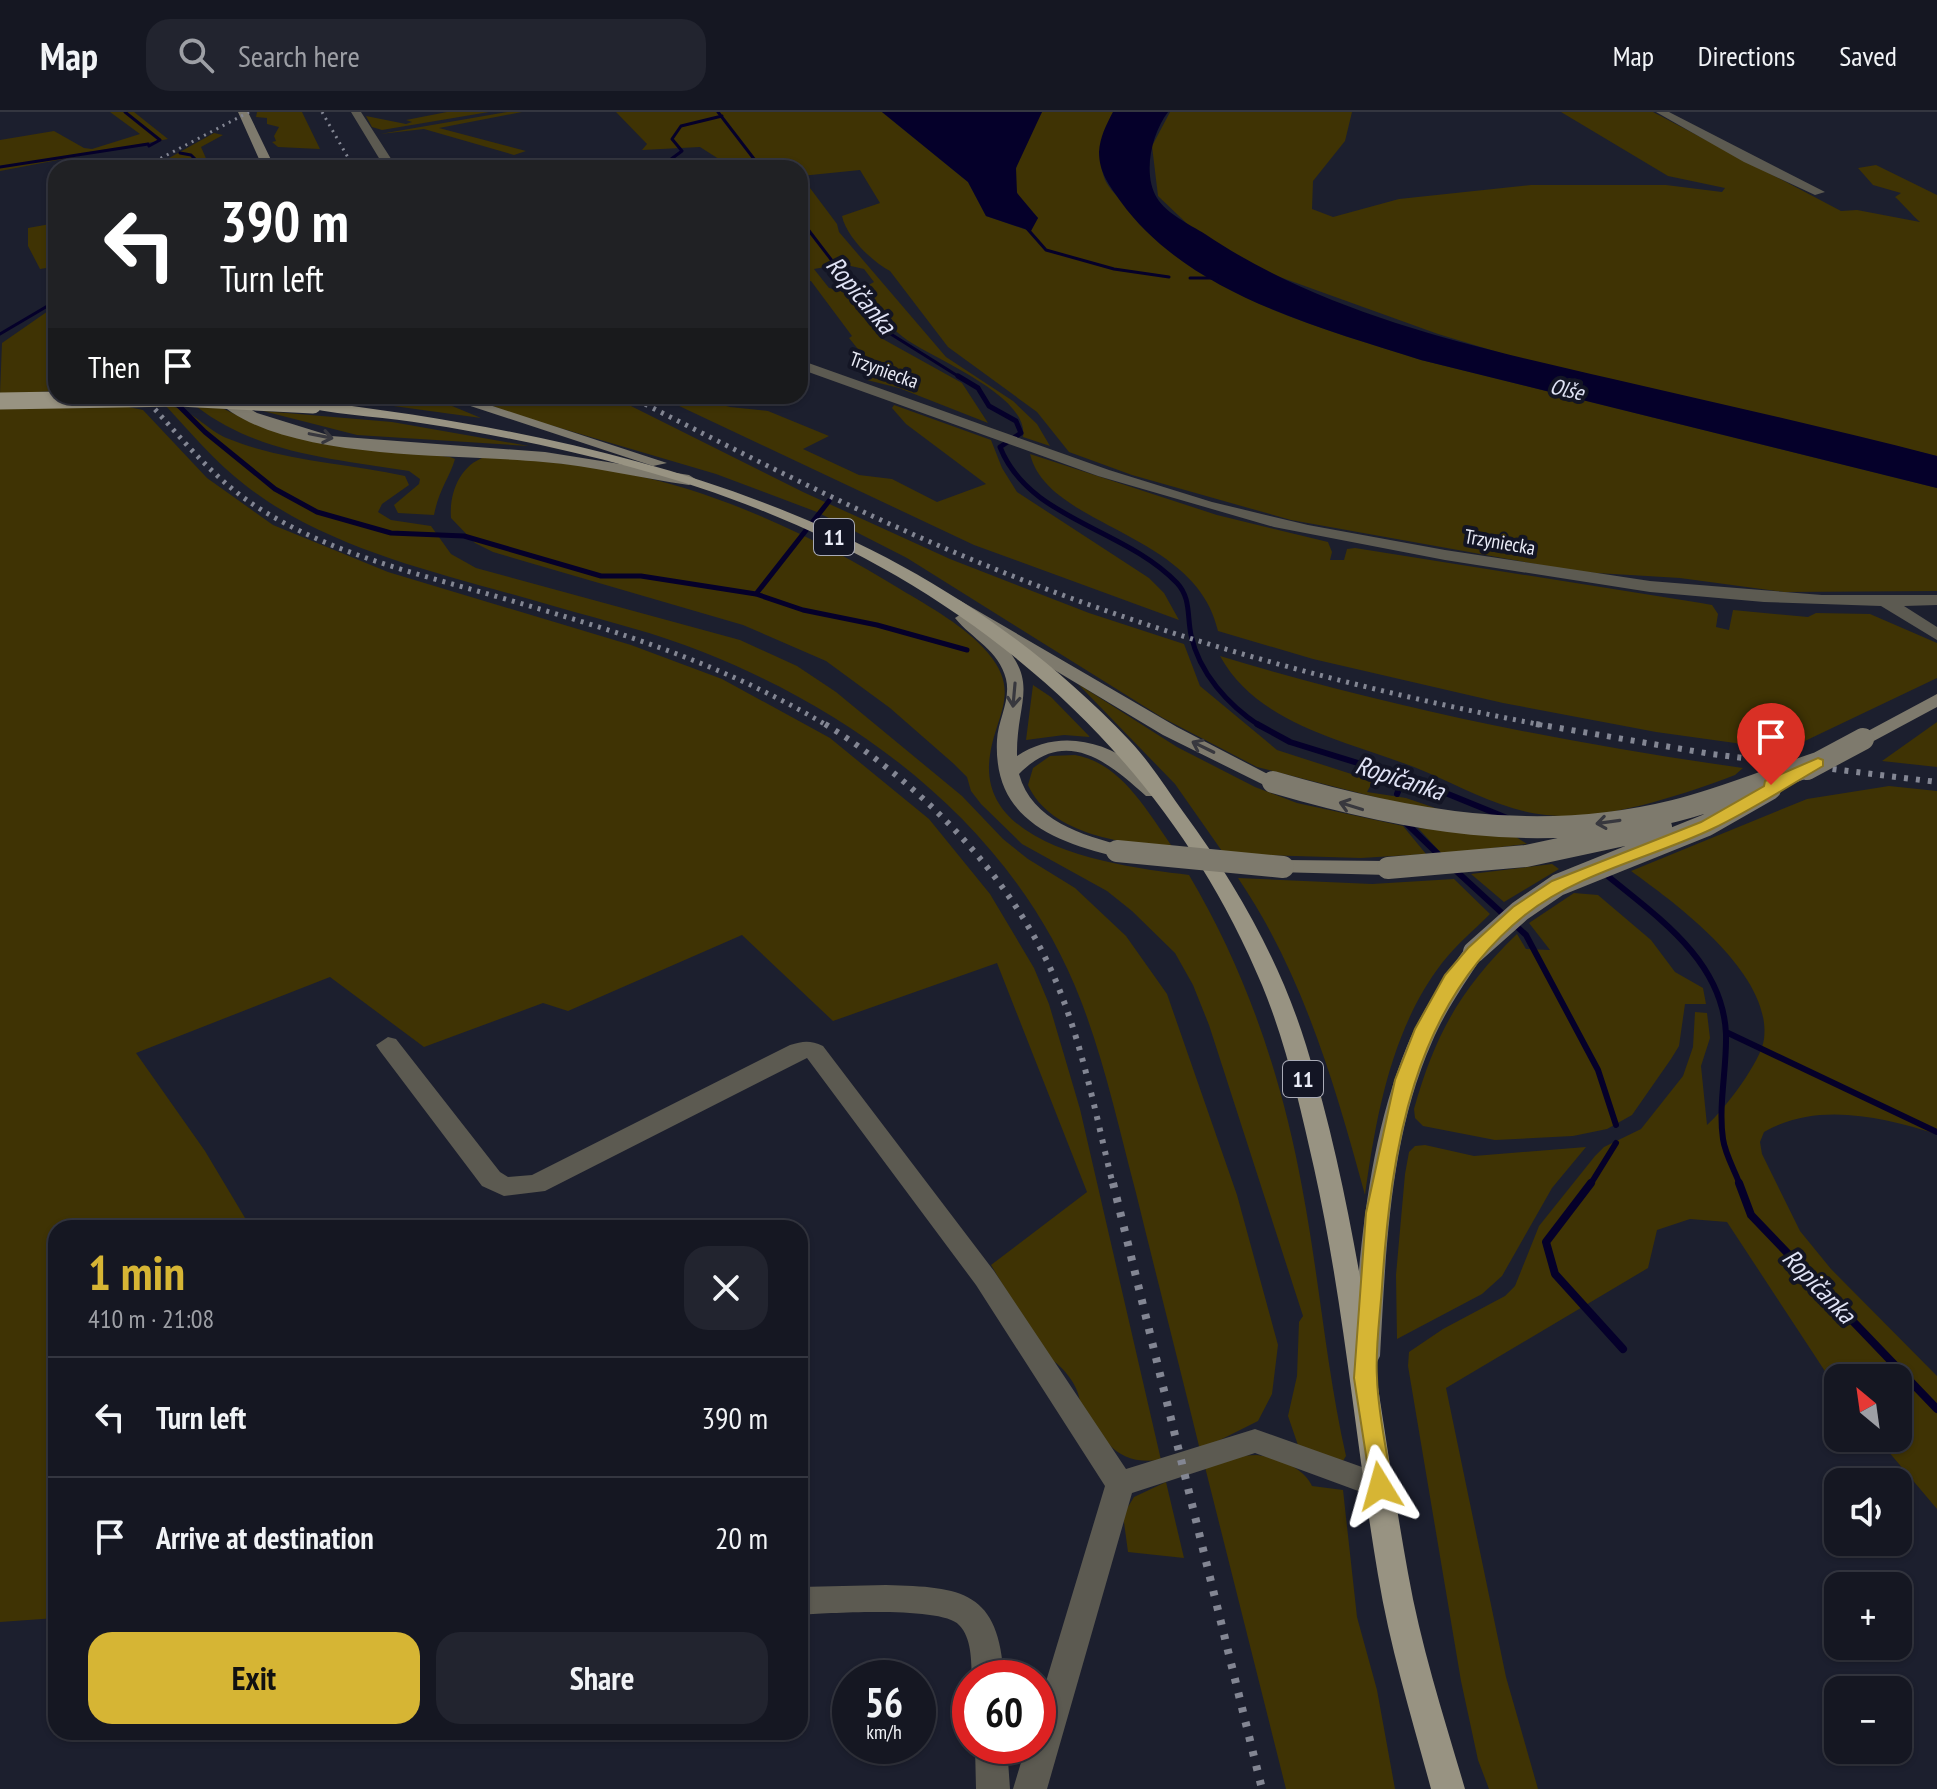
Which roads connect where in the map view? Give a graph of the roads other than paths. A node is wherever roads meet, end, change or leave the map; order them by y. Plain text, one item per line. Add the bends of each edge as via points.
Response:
1 (243, 112) edge
2 (356, 112) edge
3 (1661, 112) edge
4 (265, 160) edge
5 (386, 160) edge
6 (1819, 192) dead end
7 (808, 367) edge
8 (48, 400) edge
9 (0, 401) edge
10 (233, 404) edge
11 (294, 404) edge
12 (473, 404) edge
13 (694, 480) junction
14 (936, 593) junction
15 (1937, 600) edge
16 (1886, 602) junction
17 (1937, 635) edge
18 (1937, 700) edge
19 (1818, 763) junction
20 (1009, 773) junction
21 (1170, 807) junction
22 (388, 1045) dead end
23 (1365, 1378) junction
24 (1120, 1484) junction
25 (1380, 1486) junction
26 (808, 1600) edge
27 (984, 1660) edge
28 (992, 1764) edge
29 (993, 1789) edge
30 (1030, 1789) edge
31 (1448, 1789) edge

1 - 4 main road
2 - 5 street
3 - 6 street
7 - 16 street, Trzyniecka via 1205,504 1341,538 1721,596
8 - 9 main road, 11, bridge
10 -> 13 main road via 262,420 324,437 583,461
11 - 13 main road, 11, bridge via 534,436
12 - 13 main road via 672,466
13 - 14 main road, 11 via 824,532
19 -> 14 main road, bridge via 1674,811 1587,826 1470,828 1399,818 1273,782 1170,731
14 -> 20 main road via 1000,651 1015,678 1007,737
14 - 21 main road, 11 via 1049,675 1123,746
15 - 16 street, Trzyniecka
16 - 17 street
18 - 19 main road, bridge
19 - 20 main road, bridge via 1724,806 1605,841 1493,861 1388,868 1283,867 1117,851 1059,833 1037,819 1017,798
19 - 23 main road, bridge via 1707,825 1558,885 1520,911 1452,979 1425,1029 1392,1128 1376,1213
20 - 21 main road via 1046,749 1088,748 1121,764
21 - 23 main road, 11 via 1235,908 1271,979 1295,1046 1323,1158
22 - 24 street via 491,1179 504,1187 536,1184 798,1051 815,1052 985,1278
23 - 25 main road, 11
24 - 25 street via 1255,1441
24 - 30 street
25 - 31 main road, 11 via 1404,1632
26 - 27 street via 945,1601 965,1609 977,1622
28 - 29 street

